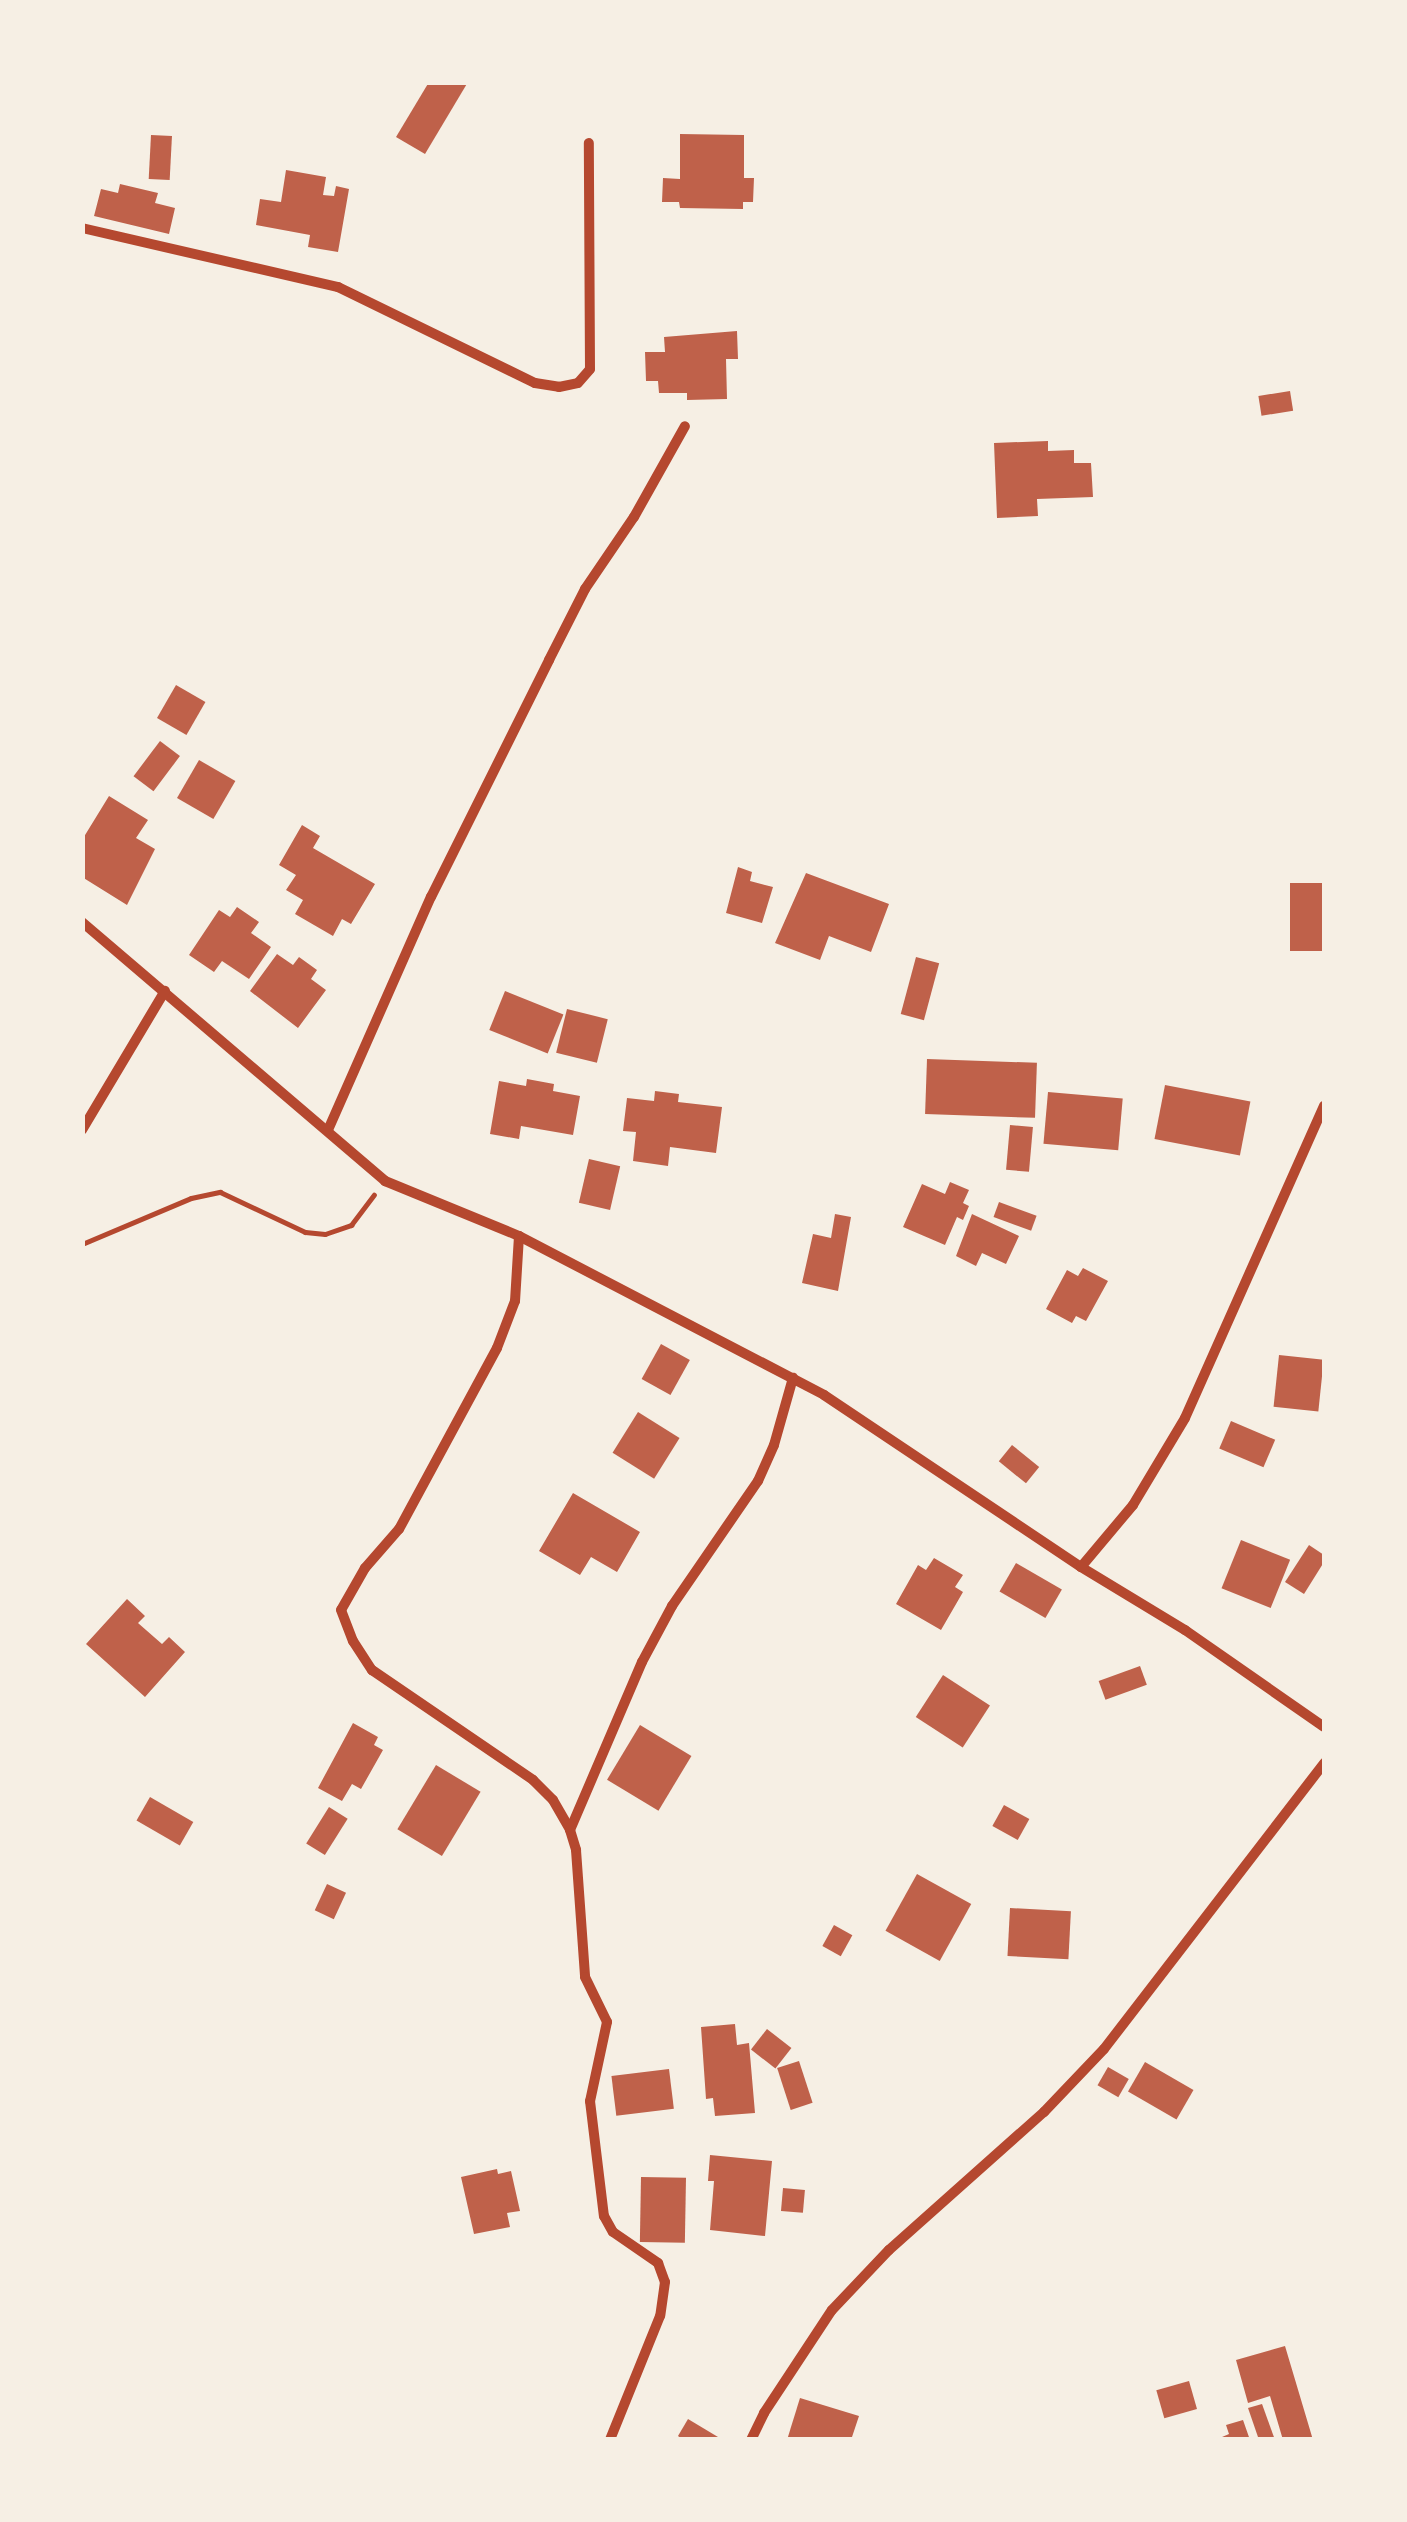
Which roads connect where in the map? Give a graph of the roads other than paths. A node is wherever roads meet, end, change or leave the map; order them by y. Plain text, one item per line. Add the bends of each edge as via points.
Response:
1 (589, 143) dead end
2 (82, 228) edge
3 (685, 426) dead end
4 (82, 922) edge
5 (164, 992) junction
6 (1324, 1106) edge
7 (82, 1130) edge
8 (328, 1130) junction
9 (520, 1236) junction
10 (792, 1378) junction
11 (1081, 1567) junction
12 (1324, 1728) edge
13 (1324, 1763) edge
14 (570, 1830) junction
15 (610, 2440) edge
16 (751, 2440) edge

1 - 2 street via 590,369 578,383 536,383 338,286
3 - 8 street via 541,677 431,897
4 - 5 street
5 - 7 street
5 - 8 street
6 - 11 street via 1185,1418 1133,1505
8 - 9 street via 385,1181
9 - 10 street
9 - 14 street via 515,1302 498,1348 399,1529 365,1568 342,1610 372,1670 533,1780
10 - 11 street
10 - 14 street via 758,1481 642,1662
11 - 12 street
13 - 16 street via 1104,2049 832,2310
14 - 15 street via 585,1977 607,2022 590,2101 604,2216 613,2232 658,2263 665,2282 660,2316

